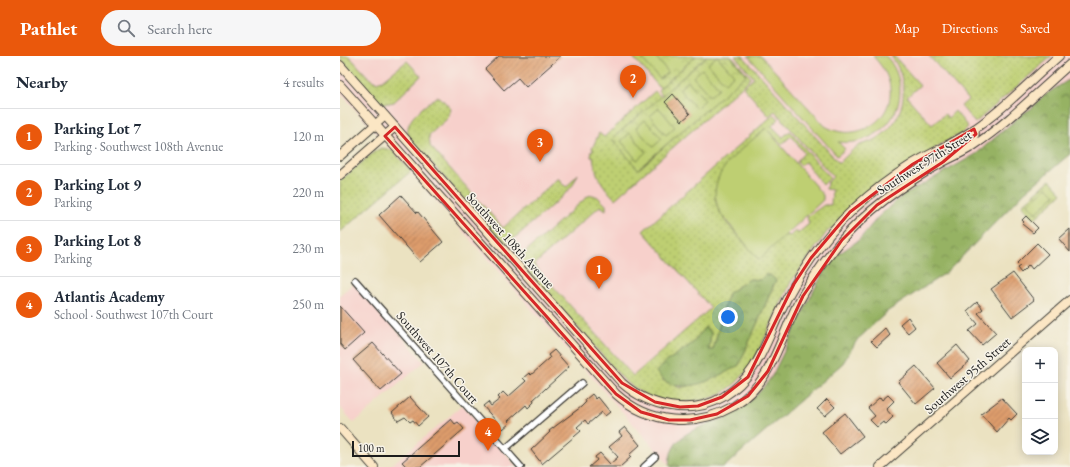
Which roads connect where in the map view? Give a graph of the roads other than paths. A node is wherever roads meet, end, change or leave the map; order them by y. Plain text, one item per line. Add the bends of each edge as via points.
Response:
1 (1059, 56) edge
2 (1070, 64) edge
3 (340, 65) edge
4 (340, 85) edge
5 (385, 116) junction
6 (374, 125) junction
7 (395, 127) junction
8 (974, 129) junction
9 (385, 136) junction
10 (340, 156) edge
11 (943, 162) junction
12 (340, 175) edge
13 (808, 262) junction
14 (355, 280) dead end
15 (803, 296) junction
16 (1070, 300) edge
17 (582, 383) dead end
18 (680, 407) joint
19 (680, 421) joint
20 (340, 428) edge
21 (505, 449) junction
22 (655, 457) dead end
23 (374, 467) edge
24 (521, 467) edge
25 (644, 467) edge
26 (880, 467) edge

1 - 8 street, Southwest 97th Street
2 - 11 street, Southwest 97th Street via 983,139
3 - 5 street, Southwest 108th Avenue
4 - 6 street, Southwest 108th Avenue
5 - 6 street
5 - 7 street, Southwest 108th Avenue
6 - 9 street, Southwest 108th Avenue
6 - 10 street
7 - 9 street
7 - 18 street, Southwest 108th Avenue via 622,383 647,400
8 - 11 street via 974,138
8 - 13 street, Southwest 97th Street via 913,164 881,186 841,221
9 - 12 street
9 - 19 street, Southwest 108th Avenue via 616,394 641,412
11 - 15 street, Southwest 97th Street via 900,188 868,214 836,247
13 - 15 street via 808,272 799,289
13 - 18 street, Southwest 97th Street via 791,290 748,377 716,400 698,406
14 - 21 street, Southwest 107th Court
15 - 19 street, Southwest 97th Street via 768,371 753,390 734,406 717,414
16 - 26 street, Southwest 95th Street
17 - 21 street
20 - 23 street
21 - 24 street, Southwest 107th Court
22 - 25 street

